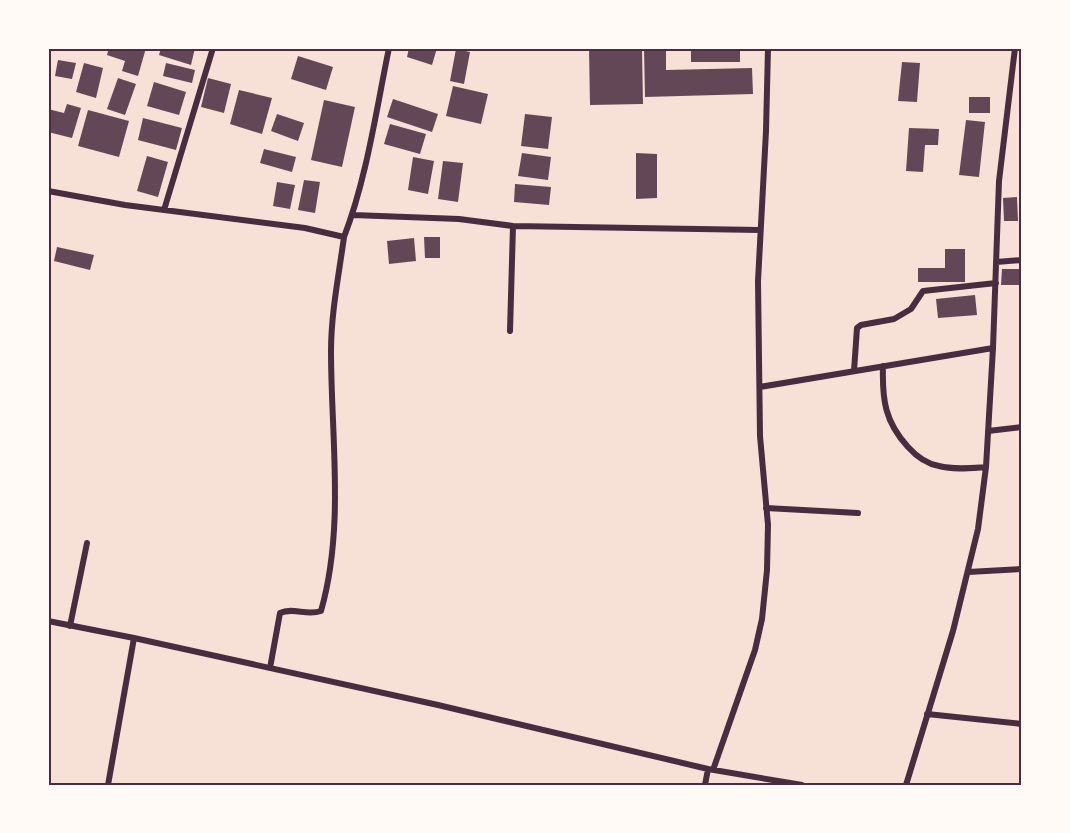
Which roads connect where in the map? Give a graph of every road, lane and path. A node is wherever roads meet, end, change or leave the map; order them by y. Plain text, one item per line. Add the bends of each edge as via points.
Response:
1 (213, 48) edge
2 (389, 48) edge
3 (768, 48) edge
4 (1015, 48) edge
5 (48, 191) edge
6 (164, 210) junction
7 (353, 215) junction
8 (513, 226) junction
9 (760, 230) junction
10 (344, 237) junction
11 (1022, 260) edge
12 (996, 262) junction
13 (996, 283) junction
14 (510, 331) dead end
15 (993, 348) junction
16 (883, 366) junction
17 (854, 371) junction
18 (760, 387) junction
19 (1022, 426) edge
20 (988, 431) junction
21 (986, 467) junction
22 (766, 508) junction
23 (858, 513) dead end
24 (87, 543) dead end
25 (1022, 569) edge
26 (968, 572) junction
27 (48, 621) edge
28 (70, 626) junction
29 (134, 638) junction
30 (270, 668) junction
31 (927, 714) junction
32 (1022, 724) edge
33 (711, 769) junction
34 (108, 785) edge
35 (705, 785) edge
36 (802, 785) edge
37 (906, 785) edge

1 - 6 street
2 - 7 street
3 - 9 street
4 - 12 street via 999,181
5 - 6 street
6 - 10 street via 305,228
7 - 8 street via 459,219
7 - 10 street
8 - 9 street
8 - 14 street
9 - 18 street
10 - 30 street via 331,347 336,482 324,600 321,611 315,614 287,610 280,613
11 - 12 street
12 - 13 street
13 - 15 street
13 - 17 street via 923,291 911,309 894,319 856,328
15 - 16 street
15 - 20 street
16 - 17 street
16 - 21 street via 888,418 914,454 939,466
17 - 18 street
18 - 22 street
19 - 20 street
20 - 21 street
21 - 26 street
22 - 23 street
22 - 33 street via 767,570 762,619 749,672
24 - 28 street
25 - 26 street
26 - 31 street
27 - 28 street
28 - 29 street
29 - 30 street
29 - 34 street
30 - 33 street
31 - 32 street
31 - 37 street
33 - 35 street
33 - 36 street

